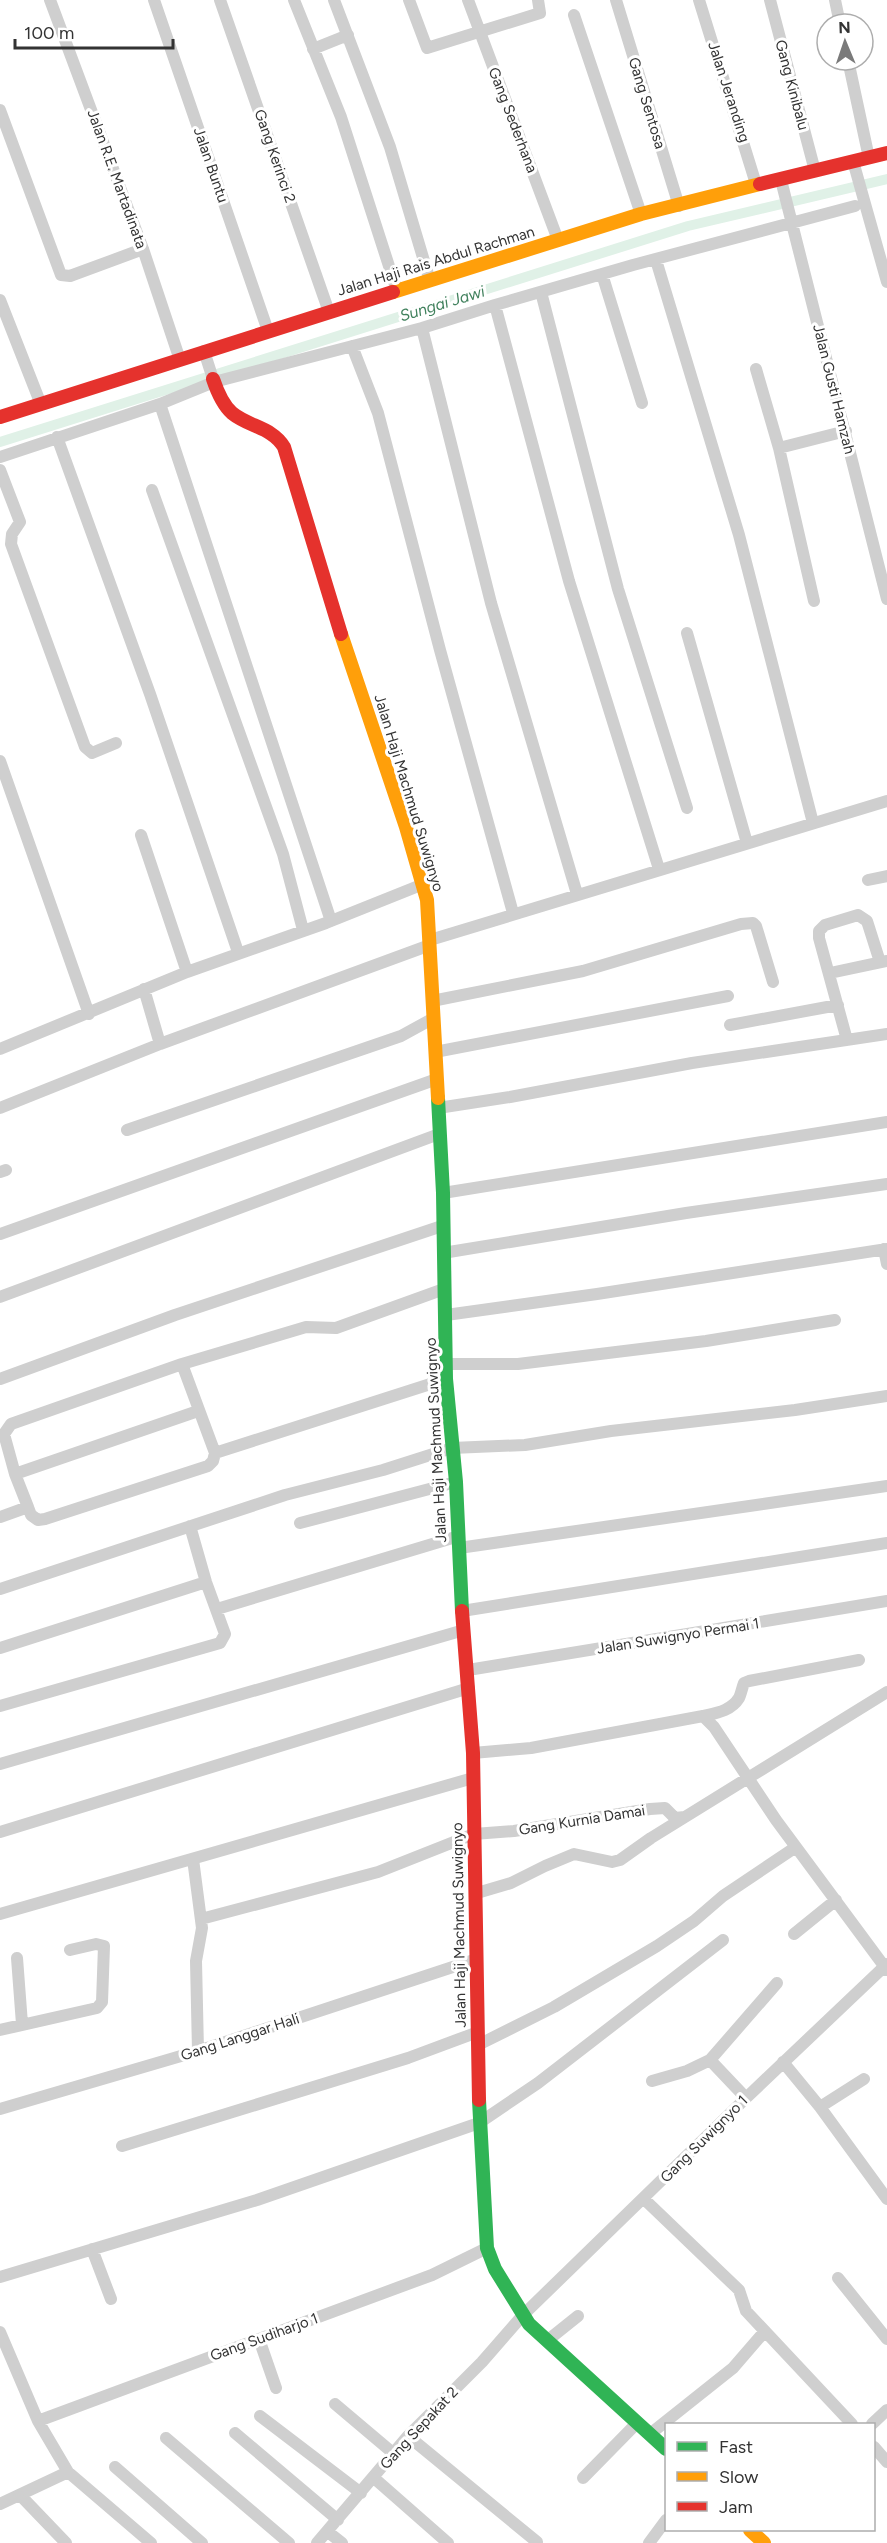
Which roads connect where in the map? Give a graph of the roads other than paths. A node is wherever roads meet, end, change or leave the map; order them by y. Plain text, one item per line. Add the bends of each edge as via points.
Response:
1 (50, 0) edge
2 (153, 0) edge
3 (220, 0) edge
4 (294, 0) edge
5 (334, 0) edge
6 (409, 0) edge
7 (468, 0) edge
8 (538, 0) edge
9 (616, 0) edge
10 (699, 0) edge
11 (770, 0) edge
12 (574, 15) dead end
13 (480, 33) junction
14 (348, 35) junction
15 (314, 49) junction
16 (851, 72) edge
17 (0, 110) edge
18 (887, 153) edge
19 (869, 158) junction
20 (855, 167) junction
21 (815, 171) junction
22 (756, 184) junction
23 (782, 184) junction
24 (679, 206) junction
25 (855, 206) dead end
26 (641, 214) junction
27 (790, 220) junction
28 (558, 240) junction
29 (143, 249) junction
30 (656, 260) junction
31 (602, 274) junction
32 (430, 281) junction
33 (887, 282) edge
34 (397, 291) junction
35 (541, 292) junction
36 (0, 300) edge
37 (495, 305) junction
38 (329, 312) junction
39 (422, 328) junction
40 (268, 331) junction
41 (352, 346) junction
42 (206, 355) junction
43 (180, 360) junction
44 (756, 369) dead end
45 (213, 381) junction
46 (40, 402) junction
47 (642, 403) dead end
48 (160, 404) junction
49 (0, 417) edge
50 (846, 431) junction
51 (57, 437) junction
52 (779, 448) junction
53 (0, 457) edge
54 (0, 470) edge
55 (152, 490) dead end
56 (887, 598) edge
57 (814, 601) dead end
58 (687, 633) dead end
59 (116, 743) dead end
60 (0, 761) edge
61 (887, 801) edge
62 (687, 808) dead end
63 (813, 823) junction
64 (141, 835) dead end
65 (747, 843) junction
66 (659, 869) junction
67 (887, 876) edge
68 (868, 880) dead end
69 (422, 885) junction
70 (577, 894) junction
71 (513, 913) junction
72 (331, 921) junction
73 (303, 930) junction
74 (430, 942) junction
75 (238, 952) junction
76 (883, 961) edge
77 (188, 972) junction
78 (830, 973) junction
79 (773, 982) dead end
80 (144, 989) junction
81 (728, 996) dead end
82 (432, 1001) junction
83 (838, 1005) junction
84 (89, 1014) junction
85 (432, 1019) junction
86 (730, 1025) dead end
87 (887, 1034) edge
88 (847, 1040) junction
89 (160, 1044) junction
90 (0, 1049) edge
91 (435, 1052) junction
92 (437, 1079) junction
93 (0, 1108) edge
94 (438, 1108) junction
95 (887, 1122) edge
96 (127, 1130) dead end
97 (439, 1134) junction
98 (887, 1184) edge
99 (443, 1193) junction
100 (442, 1226) junction
101 (0, 1234) edge
102 (885, 1249) edge
103 (443, 1253) junction
104 (887, 1264) edge
105 (444, 1289) junction
106 (0, 1297) edge
107 (446, 1315) junction
108 (835, 1320) dead end
109 (182, 1364) junction
110 (447, 1364) junction
111 (0, 1379) edge
112 (446, 1379) junction
113 (887, 1396) edge
114 (198, 1411) junction
115 (2, 1434) edge
116 (452, 1448) junction
117 (215, 1453) junction
118 (15, 1474) junction
119 (456, 1482) junction
120 (887, 1486) edge
121 (28, 1507) junction
122 (0, 1517) edge
123 (300, 1523) dead end
124 (190, 1526) junction
125 (459, 1542) junction
126 (887, 1543) edge
127 (206, 1582) junction
128 (0, 1589) edge
129 (887, 1601) edge
130 (217, 1609) junction
131 (462, 1611) junction
132 (464, 1630) junction
133 (0, 1648) edge
134 (859, 1660) dead end
135 (468, 1670) junction
136 (468, 1688) junction
137 (887, 1692) edge
138 (0, 1706) edge
139 (703, 1716) junction
140 (473, 1753) junction
141 (0, 1764) edge
142 (473, 1778) junction
143 (747, 1778) junction
144 (685, 1817) junction
145 (0, 1832) edge
146 (474, 1834) junction
147 (796, 1847) junction
148 (193, 1859) junction
149 (477, 1893) junction
150 (836, 1900) junction
151 (0, 1914) edge
152 (201, 1919) junction
153 (794, 1934) dead end
154 (723, 1940) dead end
155 (70, 1950) dead end
156 (17, 1959) dead end
157 (477, 1959) junction
158 (886, 1967) edge
159 (777, 1983) dead end
160 (22, 2024) junction
161 (0, 2030) edge
162 (478, 2039) junction
163 (198, 2051) junction
164 (710, 2060) junction
165 (783, 2062) junction
166 (864, 2079) dead end
167 (652, 2081) dead end
168 (746, 2098) junction
169 (820, 2107) junction
170 (0, 2109) edge
171 (479, 2123) junction
172 (122, 2146) dead end
173 (644, 2199) junction
174 (887, 2199) edge
175 (487, 2248) junction
176 (92, 2249) junction
177 (0, 2277) edge
178 (837, 2278) dead end
179 (111, 2299) dead end
180 (523, 2315) junction
181 (578, 2316) dead end
182 (765, 2331) junction
183 (0, 2332) edge
184 (887, 2338) edge
185 (259, 2339) junction
186 (548, 2340) junction
187 (276, 2388) dead end
188 (335, 2404) dead end
189 (887, 2410) edge
190 (260, 2416) dead end
191 (38, 2421) junction
192 (851, 2423) edge
193 (873, 2423) edge
194 (637, 2424) junction
195 (235, 2433) dead end
196 (650, 2434) junction
197 (408, 2436) junction
198 (166, 2438) dead end
199 (665, 2448) edge
200 (875, 2449) edge
201 (393, 2453) junction
202 (887, 2462) edge
203 (115, 2467) dead end
204 (68, 2472) junction
205 (374, 2478) junction
206 (583, 2478) dead end
207 (361, 2493) junction
208 (20, 2495) junction
209 (0, 2504) edge
210 (338, 2520) junction
211 (665, 2521) edge
212 (328, 2532) junction
213 (537, 2542) edge
214 (66, 2543) edge
215 (151, 2543) edge
216 (202, 2543) edge
217 (289, 2543) edge
218 (317, 2543) edge
219 (342, 2543) edge
220 (448, 2543) edge
221 (650, 2543) edge

1 - 29 street, Jalan R.E. Martadinata
2 - 40 street, Jalan Buntu
3 - 38 street, Gang Kerinci 2
4 - 15 street
5 - 14 street
6 - 13 street via 427,48
7 - 13 street, Gang Sederhana
8 - 13 street via 540,13
9 - 24 street, Gang Sentosa
10 - 22 street, Jalan Jeranding
11 - 21 street, Gang Kinibalu
12 - 26 street
13 - 28 street, Gang Sederhana
14 - 15 street
14 - 32 street via 390,147
15 - 34 street via 341,117
16 - 19 street
17 - 29 street via 61,275 70,276
18 - 19 street, Jalan Haji Rais Abdul Rachman
19 - 20 street, Jalan Haji Rais Abdul Rachman
20 - 21 street, Jalan Haji Rais Abdul Rachman
20 - 33 street
21 - 23 street, Jalan Haji Rais Abdul Rachman
22 - 23 street, Jalan Haji Rais Abdul Rachman
22 - 24 street, Jalan Haji Rais Abdul Rachman
23 - 27 street, Jalan Gusti Hamzah
24 - 26 street, Jalan Haji Rais Abdul Rachman
25 - 27 street
26 - 28 street, Jalan Haji Rais Abdul Rachman
27 - 30 street
27 - 50 street, Jalan Gusti Hamzah
28 - 32 street, Jalan Haji Rais Abdul Rachman
29 - 43 street, Jalan R.E. Martadinata
30 - 31 street
30 - 63 street via 739,535
31 - 35 street
31 - 47 street
32 - 34 street, Jalan Haji Rais Abdul Rachman
34 - 38 street, Jalan Haji Rais Abdul Rachman
35 - 37 street
35 - 62 street via 618,589
36 - 46 street
37 - 39 street
37 - 66 street via 569,581
38 - 40 street, Jalan Haji Rais Abdul Rachman
39 - 41 street
39 - 70 street via 491,603
40 - 42 street, Jalan Haji Rais Abdul Rachman
41 - 45 street
41 - 71 street via 378,413
42 - 43 street, Jalan Haji Rais Abdul Rachman
42 - 45 street
43 - 46 street, Jalan Haji Rais Abdul Rachman
44 - 52 street
45 - 48 street
45 - 69 street, Jalan Haji Machmud Suwignyo via 233,415 278,437 284,447 326,591
46 - 49 street, Jalan Haji Rais Abdul Rachman
48 - 51 street
48 - 72 street
50 - 52 street
50 - 56 street, Jalan Gusti Hamzah
51 - 53 street
51 - 75 street
52 - 57 street
54 - 59 street via 20,522 11,544 85,747 92,753
55 - 73 street via 284,854
58 - 65 street
60 - 84 street
61 - 63 street
63 - 65 street
64 - 77 street
65 - 66 street
66 - 70 street
67 - 68 street
69 - 72 street
69 - 74 street, Jalan Haji Machmud Suwignyo
70 - 71 street
71 - 74 street
72 - 73 street
73 - 75 street
74 - 82 street, Jalan Haji Machmud Suwignyo
74 - 89 street
75 - 77 street
76 - 78 street
76 - 78 street via 867,921 858,915 825,925 819,931
77 - 80 street
78 - 83 street
79 - 82 street via 753,923 583,971
80 - 84 street
80 - 89 street
81 - 91 street
82 - 85 street, Jalan Haji Machmud Suwignyo
83 - 86 street
83 - 88 street
84 - 90 street
85 - 91 street, Jalan Haji Machmud Suwignyo
85 - 96 street via 401,1036
87 - 88 street
88 - 94 street
89 - 93 street
91 - 92 street, Jalan Haji Machmud Suwignyo
92 - 94 street, Jalan Haji Machmud Suwignyo
92 - 101 street
94 - 97 street, Jalan Haji Machmud Suwignyo
95 - 99 street
97 - 99 street, Jalan Haji Machmud Suwignyo
97 - 106 street
98 - 103 street
99 - 100 street, Jalan Haji Machmud Suwignyo
100 - 103 street, Jalan Haji Machmud Suwignyo
100 - 111 street via 175,1315
102 - 104 street
102 - 107 street
103 - 105 street, Jalan Haji Machmud Suwignyo
105 - 107 street, Jalan Haji Machmud Suwignyo
105 - 109 street via 336,1328 306,1327
107 - 110 street, Jalan Haji Machmud Suwignyo
108 - 110 street via 706,1341 518,1364
109 - 114 street
109 - 115 street via 11,1424
110 - 112 street, Jalan Haji Machmud Suwignyo
112 - 116 street, Jalan Haji Machmud Suwignyo
112 - 117 street
113 - 116 street via 525,1445
114 - 117 street
114 - 118 street
115 - 118 street
116 - 119 street, Jalan Haji Machmud Suwignyo
116 - 124 street
117 - 121 street via 208,1466 45,1519 38,1520
118 - 121 street
119 - 123 street
119 - 125 street, Jalan Haji Machmud Suwignyo
120 - 125 street
121 - 122 street
124 - 127 street
124 - 128 street
125 - 130 street
125 - 131 street, Jalan Haji Machmud Suwignyo
126 - 131 street
127 - 130 street
127 - 133 street
129 - 135 street, Jalan Suwignyo Permai 1
130 - 138 street via 225,1634 220,1643
131 - 132 street, Jalan Haji Machmud Suwignyo
132 - 135 street, Jalan Haji Machmud Suwignyo
132 - 141 street
134 - 139 street via 749,1681 744,1683 733,1705
135 - 136 street, Jalan Haji Machmud Suwignyo
136 - 140 street, Jalan Haji Machmud Suwignyo
136 - 145 street
137 - 143 street
139 - 140 street via 531,1748
139 - 143 street
140 - 142 street, Jalan Haji Machmud Suwignyo
142 - 146 street, Jalan Haji Machmud Suwignyo
142 - 148 street
143 - 144 street
143 - 147 street
144 - 146 street, Gang Kurnia Damai via 675,1818 666,1808 650,1809
144 - 149 street via 620,1860 612,1862 574,1854 512,1884
146 - 149 street, Jalan Haji Machmud Suwignyo
146 - 152 street via 378,1872
147 - 150 street
147 - 162 street via 657,1946 554,2007
148 - 151 street
148 - 152 street
149 - 157 street, Jalan Haji Machmud Suwignyo
150 - 153 street
150 - 158 street
152 - 163 street via 196,1961
154 - 171 street via 538,2084
155 - 160 street via 104,1946 102,2002 97,2008
156 - 160 street
157 - 162 street, Jalan Haji Machmud Suwignyo
157 - 163 street, Gang Langgar Hali
158 - 165 street, Gang Suwignyo 1
159 - 164 street
160 - 161 street
162 - 171 street, Jalan Haji Machmud Suwignyo
162 - 172 street
163 - 170 street, Gang Langgar Hali
164 - 167 street
164 - 168 street
165 - 168 street, Gang Suwignyo 1
165 - 169 street
166 - 169 street
168 - 173 street, Gang Suwignyo 1
169 - 174 street
171 - 175 street, Jalan Haji Machmud Suwignyo
171 - 176 street via 257,2200
173 - 180 street, Gang Suwignyo 1
173 - 182 street via 739,2290 743,2308
175 - 180 street, Jalan Haji Machmud Suwignyo
175 - 185 street, Gang Sudiharjo 1 via 432,2275
176 - 177 street
176 - 179 street
178 - 184 street
180 - 186 street, Jalan Haji Machmud Suwignyo
180 - 197 street, Gang Sepakat 2
181 - 186 street
182 - 192 street
182 - 196 street via 733,2368
183 - 191 street
185 - 187 street
185 - 191 street, Gang Sudiharjo 1
186 - 194 street, Jalan Haji Machmud Suwignyo
188 - 201 street
189 - 193 street
190 - 207 street
191 - 204 street
194 - 196 street, Jalan Haji Machmud Suwignyo
194 - 206 street
195 - 210 street
196 - 199 street, Jalan Haji Machmud Suwignyo
197 - 201 street, Gang Sepakat 2
197 - 213 street
198 - 217 street
200 - 202 street
201 - 205 street, Gang Sepakat 2
203 - 216 street
204 - 208 street
204 - 215 street
205 - 207 street, Gang Sepakat 2
205 - 220 street
207 - 210 street, Gang Sepakat 2
208 - 209 street
208 - 214 street
210 - 212 street, Gang Sepakat 2
211 - 221 street
212 - 218 street, Gang Sepakat 2
212 - 219 street

